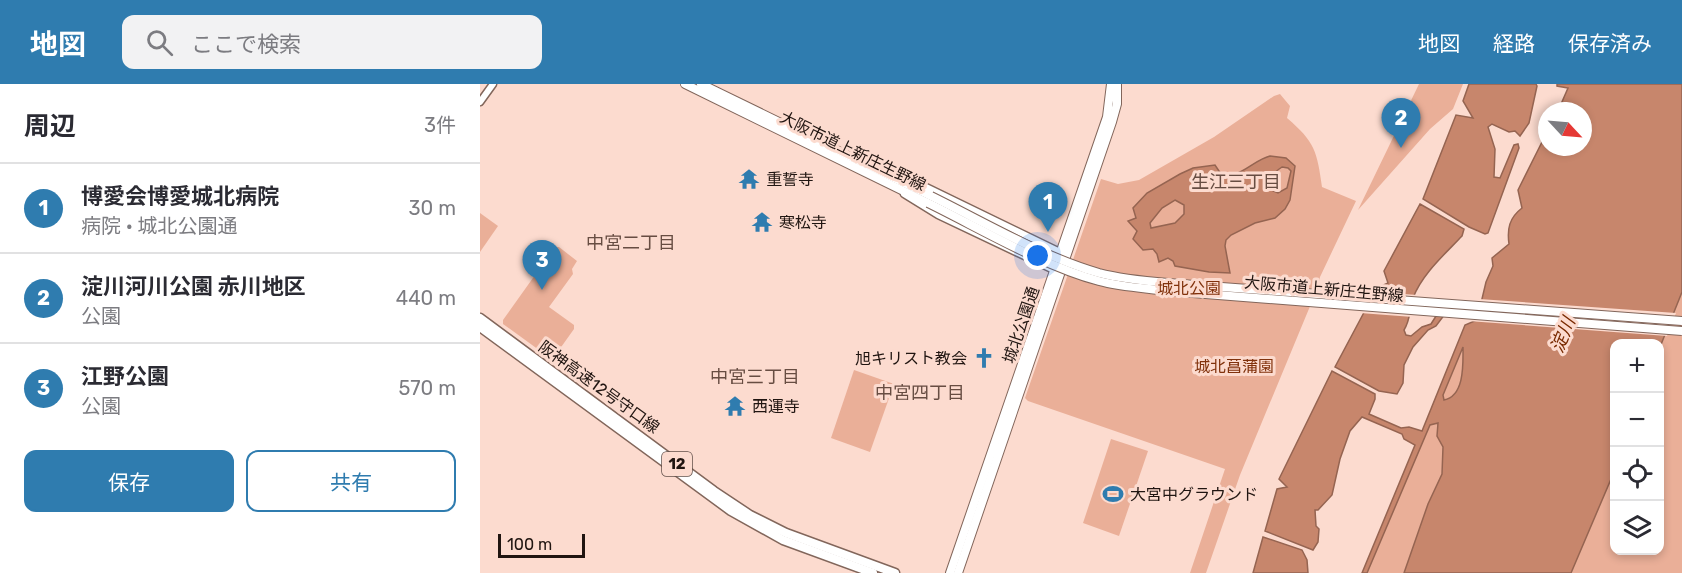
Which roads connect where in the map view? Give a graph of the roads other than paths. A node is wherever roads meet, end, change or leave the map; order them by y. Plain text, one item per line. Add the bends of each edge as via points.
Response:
1 (493, 84) edge
2 (685, 84) edge
3 (702, 84) edge
4 (1111, 84) edge
5 (1117, 84) edge
6 (480, 102) edge
7 (900, 181) junction
8 (901, 191) junction
9 (930, 200) junction
10 (1063, 254) junction
11 (1057, 272) junction
12 (480, 318) edge
13 (1682, 321) edge
14 (480, 327) edge
15 (1682, 331) edge
16 (873, 573) edge
17 (895, 573) edge
18 (950, 573) edge
19 (958, 573) edge

1 - 6 street
2 - 8 main road, 大阪市道上新庄生野線
3 - 7 main road, 大阪市道上新庄生野線
4 - 10 main road, 城北公園通 via 1107,117
5 - 10 main road, 城北公園通 via 1114,116
7 - 9 main road, 大阪市道上新庄生野線
7 - 10 street via 926,187
8 - 9 main road, 大阪市道上新庄生野線
8 - 11 street via 938,215
9 - 13 main road, 大阪市道上新庄生野線, bridge via 1061,259 1119,278
9 - 15 main road, 大阪市道上新庄生野線, bridge via 1058,266 1118,285
10 - 11 main road, 城北公園通
11 - 18 main road, 城北公園通
11 - 19 main road, 城北公園通
12 - 17 highway, 阪神高速12号守口線 / 12 via 750,515 810,544
14 - 16 highway, 阪神高速12号守口線 via 731,512 783,540

